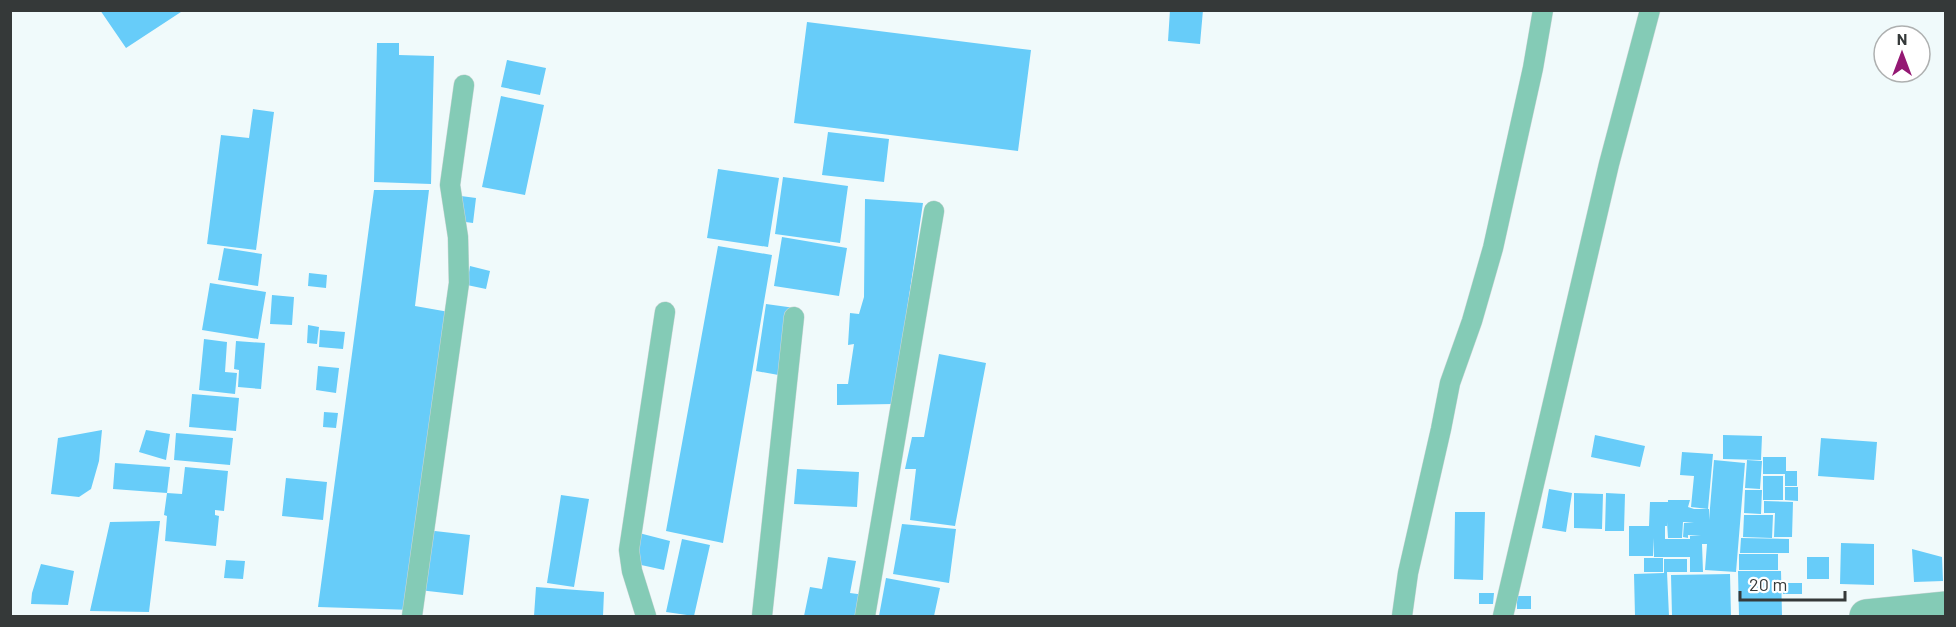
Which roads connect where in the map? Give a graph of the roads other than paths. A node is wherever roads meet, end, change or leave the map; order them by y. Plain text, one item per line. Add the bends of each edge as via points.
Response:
1 (1543, 10) edge
2 (1650, 10) edge
3 (464, 85) dead end
4 (934, 211) dead end
5 (665, 312) dead end
6 (794, 317) dead end
7 (1946, 608) edge
8 (412, 616) edge
9 (646, 616) edge
10 (762, 616) edge
11 (865, 616) edge
12 (1402, 616) edge
13 (1503, 616) edge
14 (1866, 616) edge

1 - 12 lane via 1493,248 1450,383
2 - 13 lane via 1606,175
3 - 8 lane via 450,186 458,237 459,283
4 - 11 lane
5 - 9 lane via 629,550
6 - 10 lane
7 - 14 street

